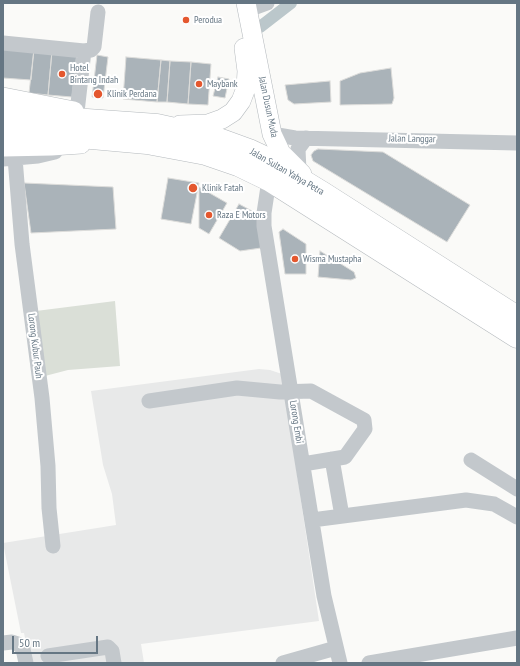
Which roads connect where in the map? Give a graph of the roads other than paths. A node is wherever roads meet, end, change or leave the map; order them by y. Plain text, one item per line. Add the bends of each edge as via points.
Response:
1 (267, 3) edge
2 (243, 5) edge
3 (98, 12) dead end
4 (3, 43) edge
5 (84, 51) junction
6 (3, 97) edge
7 (77, 112) junction
8 (3, 114) edge
9 (149, 124) junction
10 (3, 130) edge
11 (272, 134) junction
12 (306, 138) junction
13 (112, 140) junction
14 (517, 143) edge
15 (7, 154) edge
16 (299, 171) junction
17 (269, 180) junction
18 (323, 193) junction
19 (517, 317) edge
20 (517, 337) edge
21 (291, 392) junction
22 (149, 401) dead end
23 (332, 459) junction
24 (471, 460) dead end
25 (303, 464) junction
26 (517, 489) edge
27 (342, 516) junction
28 (517, 517) edge
29 (312, 520) junction
30 (52, 541) dead end
31 (517, 638) edge
32 (3, 643) edge
33 (336, 648) junction
34 (48, 656) dead end
35 (26, 663) edge
36 (114, 663) edge
37 (283, 663) edge
38 (340, 663) edge
39 (369, 663) edge

1 - 2 street
2 - 9 main road, Jalan Dusun Muda via 246,88 233,112 208,124
2 - 11 main road, Jalan Dusun Muda
3 - 5 street via 94,47
4 - 5 street
5 - 7 street
6 - 7 main road, Jalan Sultan Yahya Petra
7 - 9 main road, Jalan Sultan Yahya Petra
8 - 9 highway
9 - 18 highway, Jalan Sultan Yahya Petra via 216,138 249,150
10 - 13 highway
11 - 12 street, Jalan Langgar
11 - 16 main road, Jalan Dusun Muda via 281,153
12 - 14 street, Jalan Langgar
12 - 16 street via 298,149
13 - 15 main road, Jalan Sultan Yahya Petra via 51,146
13 - 17 highway, Jalan Sultan Yahya Petra via 147,143 206,154 238,165
15 - 30 street, Lorong Kubur Pauh via 22,244 42,398
16 - 18 main road, Jalan Dusun Muda
17 - 20 highway, Jalan Sultan Yahya Petra
17 - 21 street, Lorong Embi via 264,226
18 - 19 highway, Jalan Sultan Yahya Petra
21 - 22 street via 237,388
21 - 23 street via 312,391 364,420 365,429 349,454 346,457
21 - 25 street, Lorong Embi
23 - 25 street
23 - 27 street
24 - 26 street
25 - 29 street, Lorong Embi
27 - 28 street via 466,500 494,504
27 - 29 street
29 - 33 street, Lorong Embi via 324,596
31 - 39 street
32 - 35 street via 18,644 23,649
33 - 37 street
33 - 38 street, Lorong Embi
34 - 36 street via 108,647 112,651

